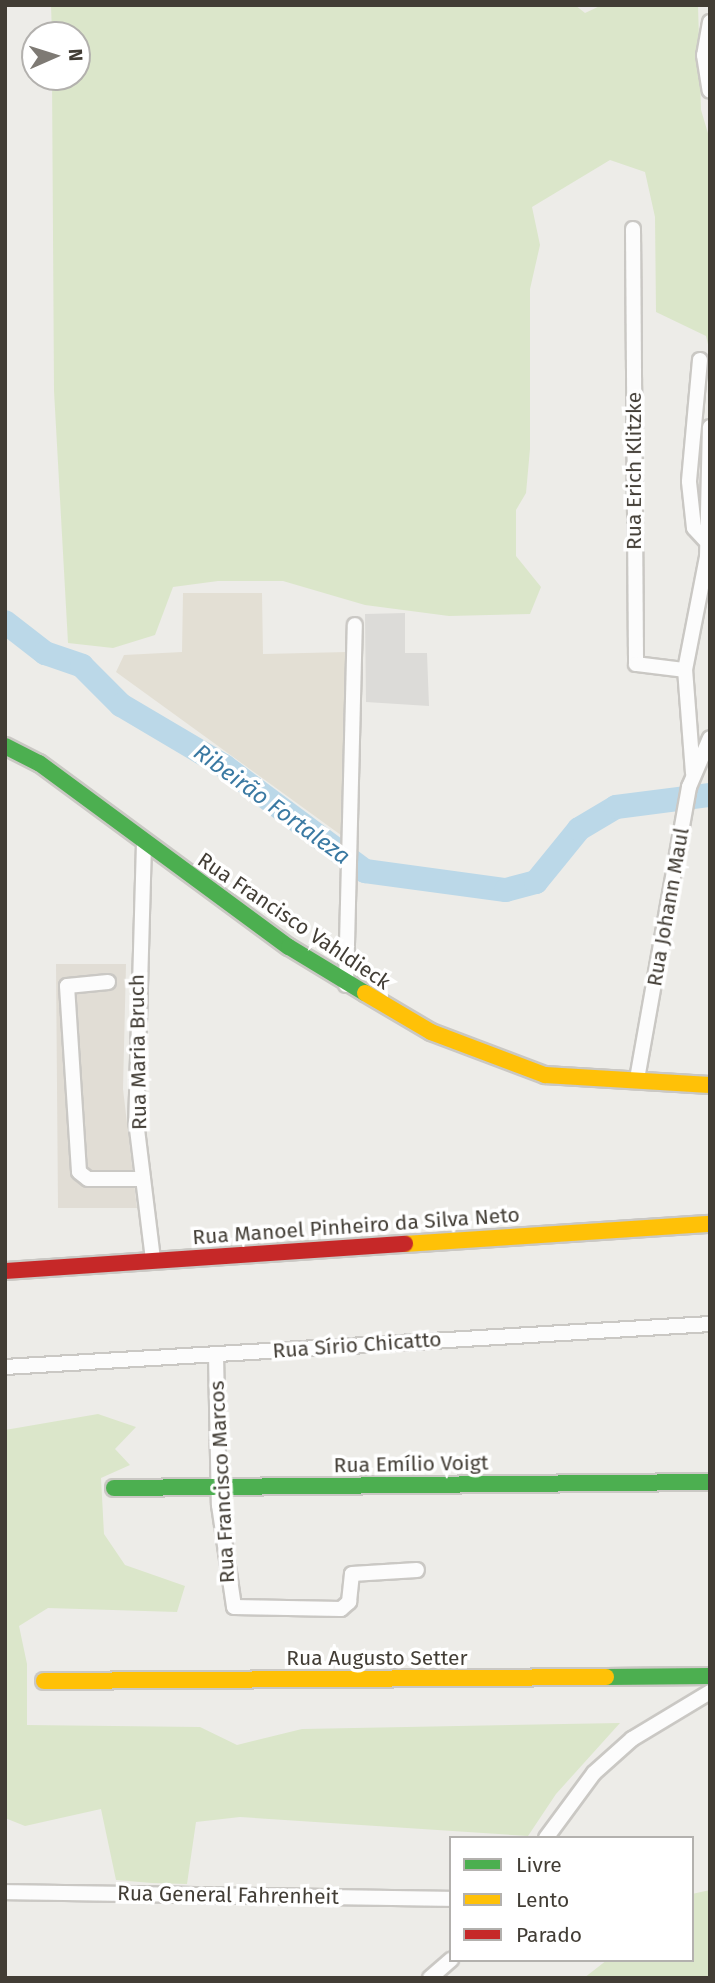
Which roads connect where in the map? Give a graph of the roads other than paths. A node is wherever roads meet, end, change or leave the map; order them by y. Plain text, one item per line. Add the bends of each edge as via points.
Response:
1 (710, 22) edge
2 (710, 91) edge
3 (633, 229) dead end
4 (700, 360) dead end
5 (710, 427) edge
6 (705, 540) junction
7 (355, 625) dead end
8 (685, 670) junction
9 (710, 738) edge
10 (5, 746) edge
11 (691, 780) junction
12 (144, 843) junction
13 (108, 982) dead end
14 (346, 985) junction
15 (637, 1079) junction
16 (710, 1085) edge
17 (143, 1179) junction
18 (710, 1224) edge
19 (153, 1259) junction
20 (5, 1271) edge
21 (710, 1324) edge
22 (216, 1354) junction
23 (5, 1367) edge
24 (710, 1482) edge
25 (114, 1488) dead end
26 (219, 1489) junction
27 (417, 1570) dead end
28 (710, 1676) edge
29 (44, 1681) dead end
30 (710, 1692) edge
31 (547, 1836) edge
32 (5, 1892) edge
33 (449, 1899) edge
34 (449, 1962) edge
35 (430, 1978) edge

1 - 2 street via 705,55
3 - 8 street, Rua Erich Klitzke via 636,664
4 - 6 street via 689,472 694,528
5 - 6 street
6 - 8 street
7 - 14 street via 353,848
8 - 11 street
9 - 11 street, Rua Johann Maul
10 - 12 street, Rua Francisco Vahldieck
11 - 15 street, Rua Johann Maul
12 - 14 street, Rua Francisco Vahldieck
12 - 17 street, Rua Maria Bruch via 135,995
13 - 17 street via 67,986 79,1172 92,1180
14 - 15 street, Rua Francisco Vahldieck via 431,1032 518,1068 573,1079
15 - 16 street, Rua Francisco Vahldieck
17 - 19 street, Rua Maria Bruch
18 - 19 street, Rua Manoel Pinheiro da Silva Neto
19 - 20 street, Rua Manoel Pinheiro da Silva Neto
21 - 22 street, Rua Sírio Chicatto
22 - 23 street, Rua Sírio Chicatto
22 - 26 street, Rua Francisco Marcos
24 - 26 street, Rua Emílio Voigt
25 - 26 street, Rua Emílio Voigt
26 - 27 street, Rua Francisco Marcos via 234,1607 341,1609 349,1602 352,1574
28 - 29 street, Rua Augusto Setter
30 - 31 street via 632,1739 594,1773
32 - 33 street, Rua General Fahrenheit
34 - 35 street

